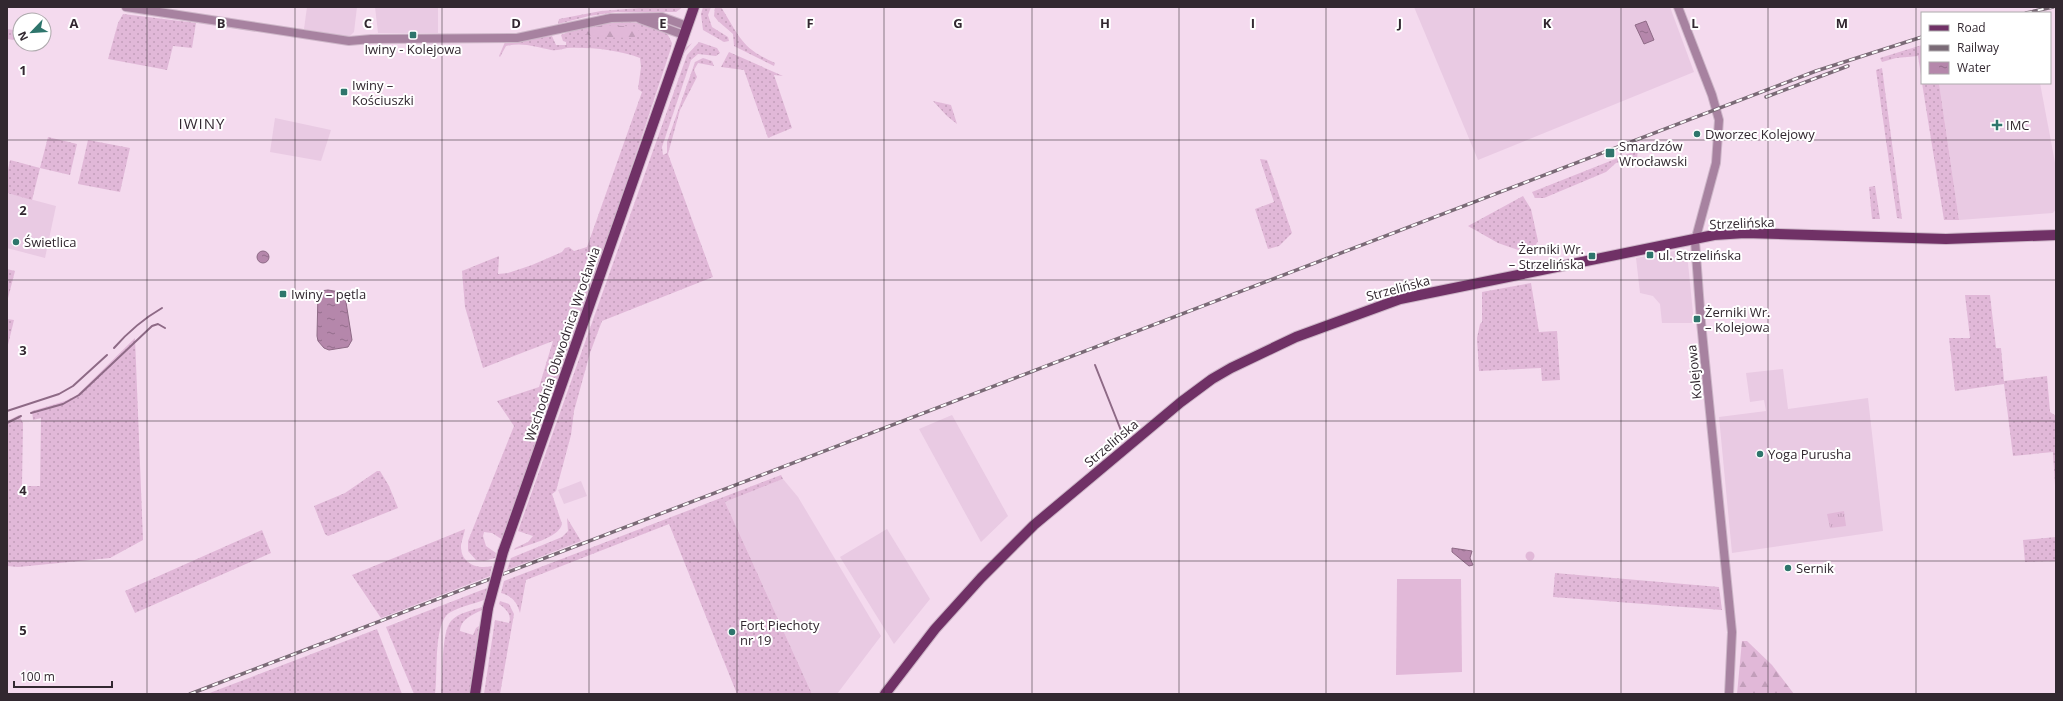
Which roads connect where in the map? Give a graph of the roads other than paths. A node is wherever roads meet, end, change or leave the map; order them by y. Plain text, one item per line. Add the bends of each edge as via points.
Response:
1 (126, 7) edge
2 (694, 7) edge
3 (1678, 7) edge
4 (686, 31) junction
5 (2056, 235) edge
6 (1696, 238) junction
7 (475, 694) edge
8 (885, 694) edge
9 (1729, 694) edge

1 - 4 street via 349,41 517,38 598,20 638,18
2 - 4 main road, Wschodnia Obwodnica Wrocławia
3 - 6 street, Kolejowa via 1719,120 1716,164
4 - 7 main road, Wschodnia Obwodnica Wrocławia, bridge via 503,552 488,608
5 - 6 main road, Strzelińska via 1946,239 1745,234
6 - 8 main road, Strzelińska via 1400,299 1296,337 1212,379 1181,402 1034,526 981,578 935,629
6 - 9 street, Kolejowa via 1700,316 1732,632

